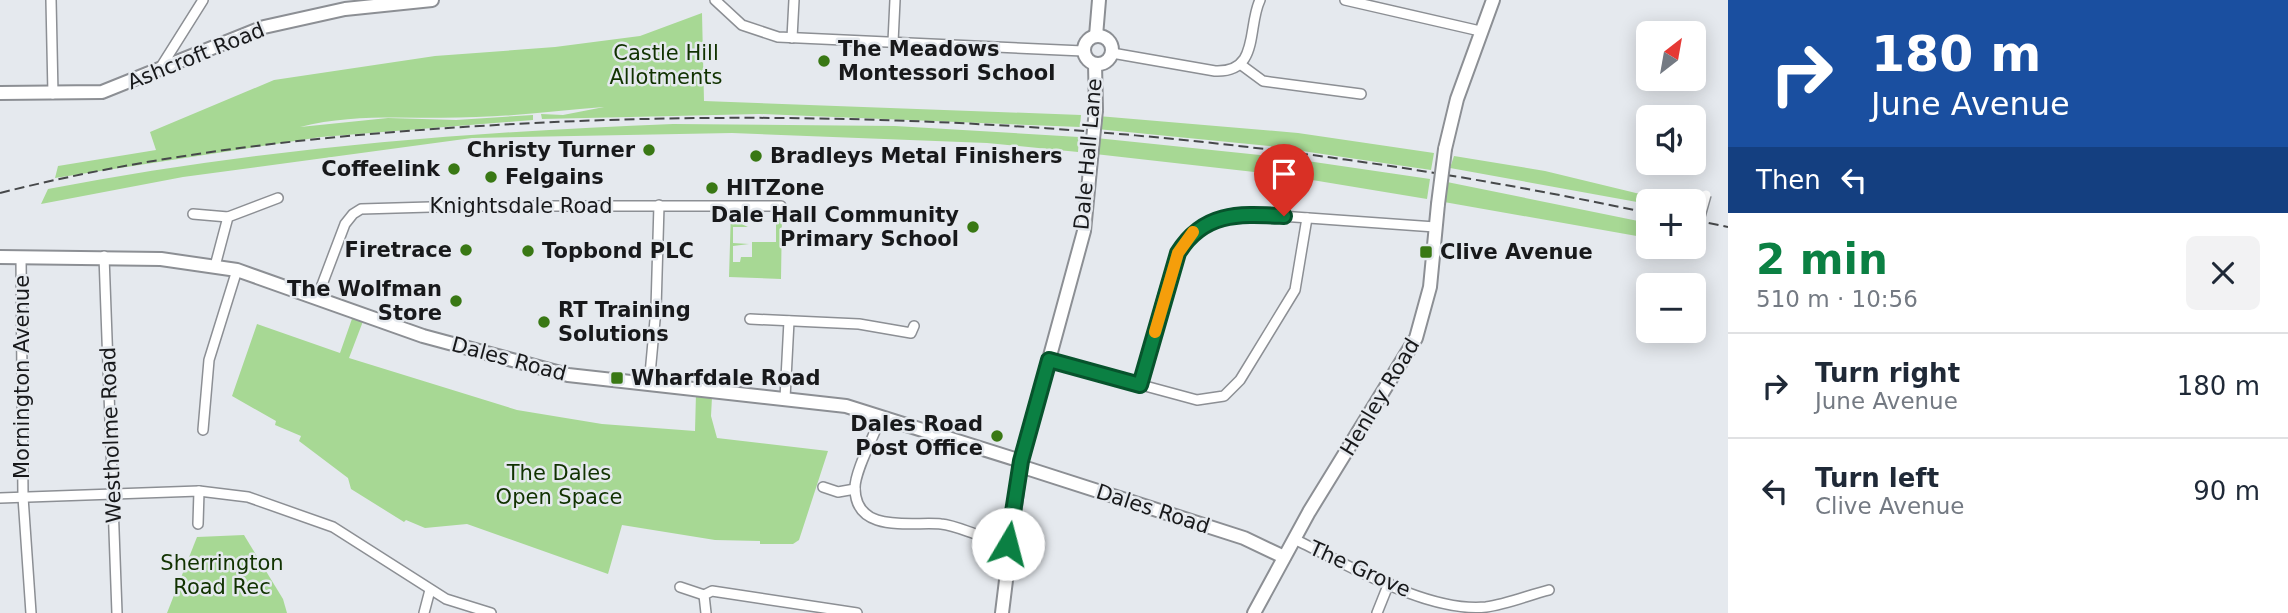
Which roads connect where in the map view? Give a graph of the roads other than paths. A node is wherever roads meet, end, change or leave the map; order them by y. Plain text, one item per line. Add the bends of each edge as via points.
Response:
1 (51, 0) edge
2 (203, 0) edge
3 (432, 0) edge
4 (715, 0) edge
5 (794, 0) edge
6 (895, 0) edge
7 (1099, 0) edge
8 (1260, 0) edge
9 (1345, 0) edge
10 (1493, 0) edge
11 (1388, 5) edge
12 (1480, 31) junction
13 (182, 35) junction
14 (1096, 36) junction
15 (792, 38) junction
16 (893, 41) junction
17 (1083, 51) junction
18 (1112, 53) junction
19 (192, 55) junction
20 (1240, 64) junction
21 (1095, 65) junction
22 (158, 71) junction
23 (0, 93) edge
24 (53, 94) junction
25 (1361, 94) dead end
26 (278, 198) dead end
27 (659, 205) junction
28 (781, 206) dead end
29 (193, 214) dead end
30 (228, 217) junction
31 (1307, 218) junction
32 (1435, 226) junction
33 (104, 256) junction
34 (0, 257) edge
35 (21, 257) junction
36 (215, 266) junction
37 (237, 270) junction
38 (317, 298) junction
39 (750, 319) dead end
40 (789, 321) junction
41 (914, 326) dead end
42 (1049, 360) junction
43 (1140, 385) junction
44 (649, 386) junction
45 (785, 398) junction
46 (194, 413) dead end
47 (205, 414) junction
48 (881, 417) junction
49 (203, 430) dead end
50 (1021, 464) junction
51 (823, 487) dead end
52 (855, 489) junction
53 (199, 491) junction
54 (113, 493) junction
55 (23, 497) junction
56 (0, 498) edge
57 (198, 524) dead end
58 (978, 535) dead end
59 (1294, 539) junction
60 (1284, 557) junction
61 (1389, 583) junction
62 (681, 587) dead end
63 (430, 590) junction
64 (1549, 590) dead end
65 (704, 595) junction
66 (31, 613) edge
67 (117, 613) edge
68 (424, 613) edge
69 (491, 613) edge
70 (706, 613) edge
71 (857, 613) edge
72 (1002, 613) edge
73 (1254, 613) edge
74 (1377, 613) edge

1 - 24 street
2 - 13 street
3 - 19 street, Ashcroft Road via 301,18
4 - 15 street via 750,29
5 - 15 street
6 - 16 street
7 - 14 street
8 - 20 street via 1250,51
9 - 11 street
10 - 12 street, Henley Road
11 - 12 street
12 - 32 street, Henley Road, bridge via 1445,149
13 - 19 street
13 - 22 street
14 - 17 street
14 - 18 street via 1109,41
15 - 16 street
16 - 17 street
17 - 21 street
18 - 20 street via 1216,71
18 - 21 street via 1108,61
19 - 22 street, Ashcroft Road
20 - 25 street via 1263,81
21 - 42 street, Dale Hall Lane, bridge via 1096,110 1084,231
22 - 24 street, Ashcroft Road via 102,92
23 - 24 street, Ashcroft Road
26 - 30 street
27 - 28 street, Knightsdale Road
27 - 38 street, Knightsdale Road via 361,209 345,224
27 - 44 street
29 - 30 street
30 - 36 street
31 - 32 street
31 - 43 street via 1237,213 1212,219 1192,233 1178,253
31 - 43 street via 1295,290 1234,388 1217,398 1197,400
32 - 59 street, Henley Road via 1428,301 1416,338
33 - 35 street, Dales Road
33 - 36 street, Dales Road
33 - 54 street, Westholme Road
34 - 35 street, Dales Road
35 - 55 street, Mornington Avenue
36 - 37 street, Dales Road
37 - 38 street, Dales Road
37 - 47 street via 209,360
38 - 44 street, Dales Road via 423,336 524,364
39 - 40 street
40 - 41 street via 859,324 911,333
40 - 45 street
42 - 43 street
42 - 50 street, Dale Hall Lane
44 - 45 street, Dales Road
45 - 48 street, Dales Road via 846,406
46 - 47 street
47 - 49 street
48 - 50 street, Dales Road
48 - 52 street
50 - 60 street, Dales Road via 1244,538
50 - 72 street, Dale Hall Lane
51 - 52 street via 838,492
52 - 58 street via 869,517 905,526 944,524
53 - 54 street
53 - 57 street
53 - 63 street via 248,497 305,515 348,535
54 - 55 street
54 - 67 street, Westholme Road
55 - 56 street
55 - 66 street, Mornington Avenue
59 - 60 street, Henley Road
59 - 61 street, The Grove
60 - 73 street, Henley Road
61 - 64 street, The Grove via 1445,605 1486,607
61 - 74 street
62 - 65 street
63 - 68 street
63 - 69 street
65 - 70 street
65 - 71 street via 712,591

